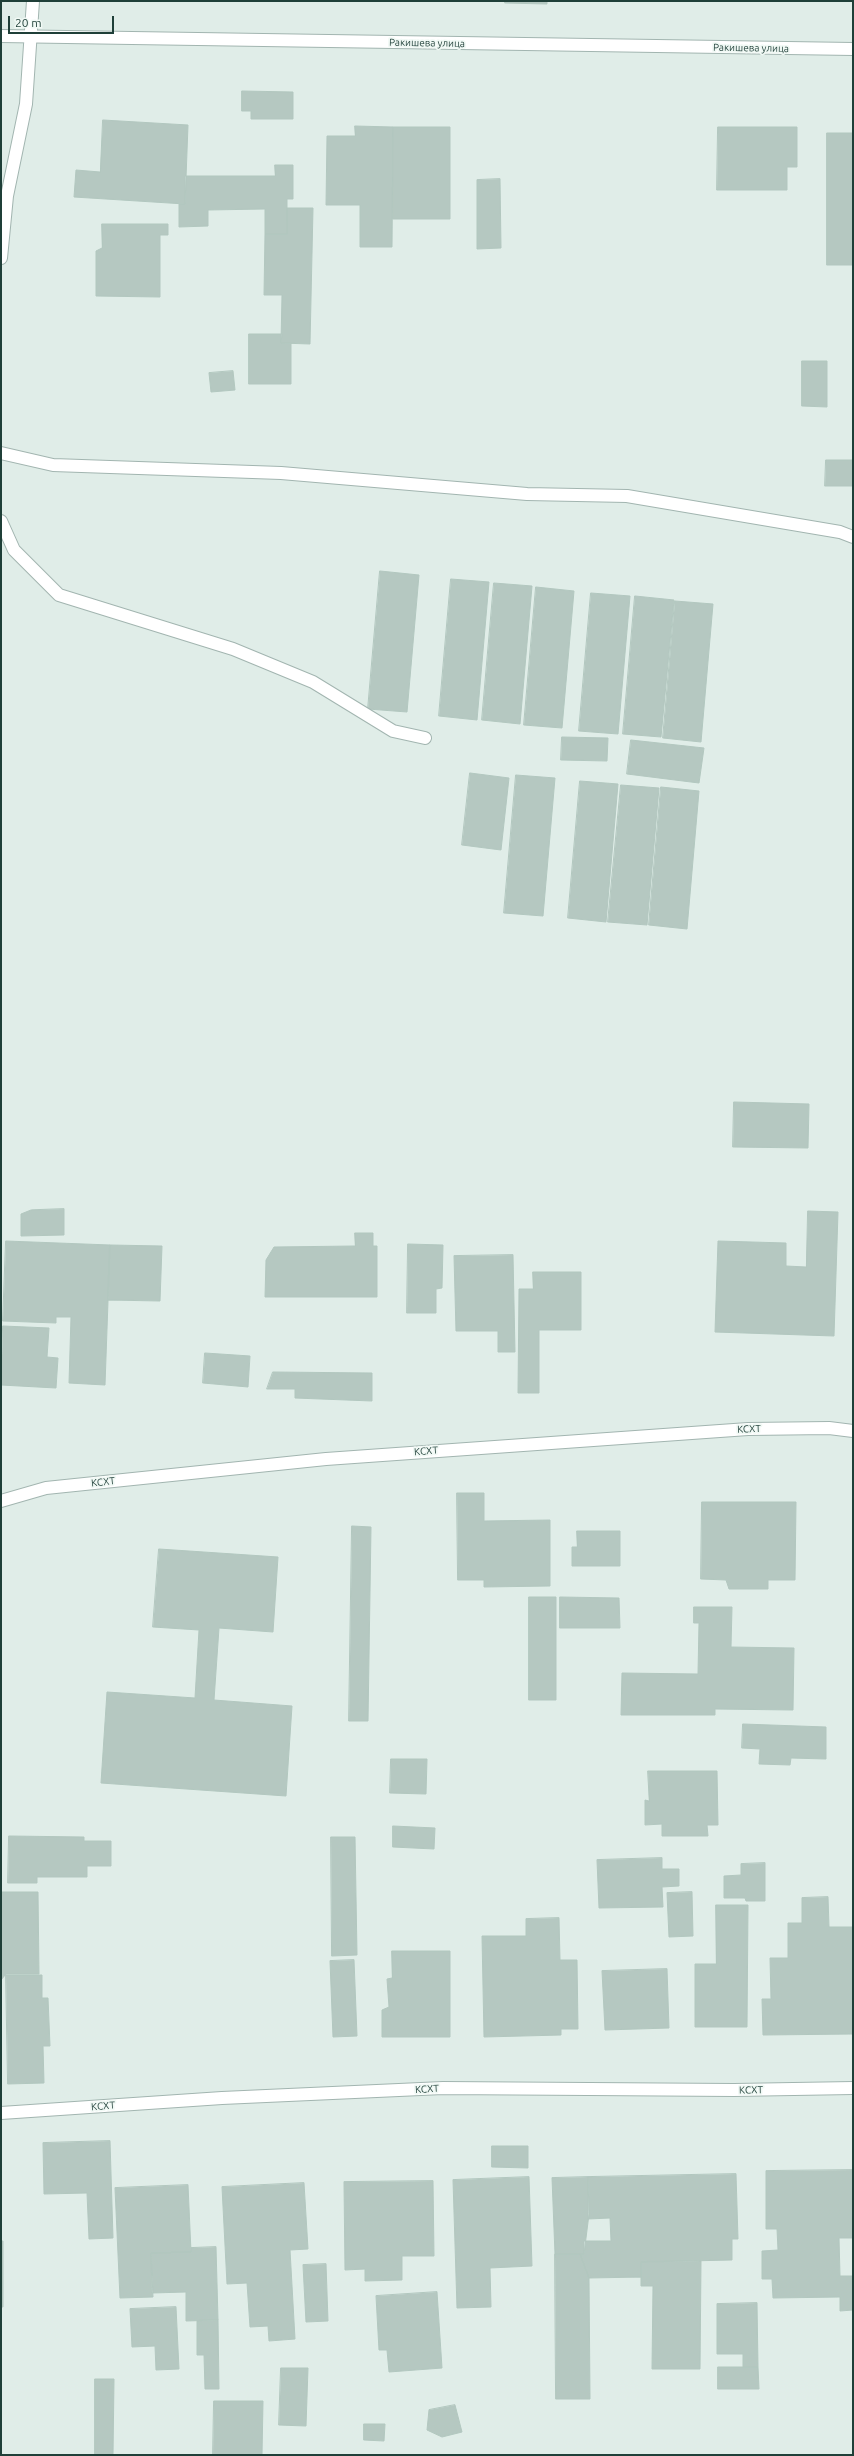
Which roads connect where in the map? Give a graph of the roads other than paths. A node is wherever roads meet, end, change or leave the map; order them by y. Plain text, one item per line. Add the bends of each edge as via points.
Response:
1 (34, 1) edge
2 (1, 36) edge
3 (32, 37) junction
4 (853, 49) edge
5 (1, 258) edge
6 (1, 453) edge
7 (1, 521) edge
8 (853, 536) edge
9 (425, 738) dead end
10 (853, 1431) edge
11 (1, 1501) edge
12 (853, 2088) edge
13 (1, 2114) edge

1 - 3 street
2 - 3 street, Ракишева улица
3 - 4 street, Ракишева улица
3 - 5 street via 26,104 7,196
6 - 8 street via 53,466 281,473 527,494 627,496
7 - 9 street via 14,550 59,595 233,649 313,682 393,731
10 - 11 street, КСХТ via 830,1428 748,1429 326,1458 46,1488
12 - 13 street, КСХТ via 443,2088 222,2098

